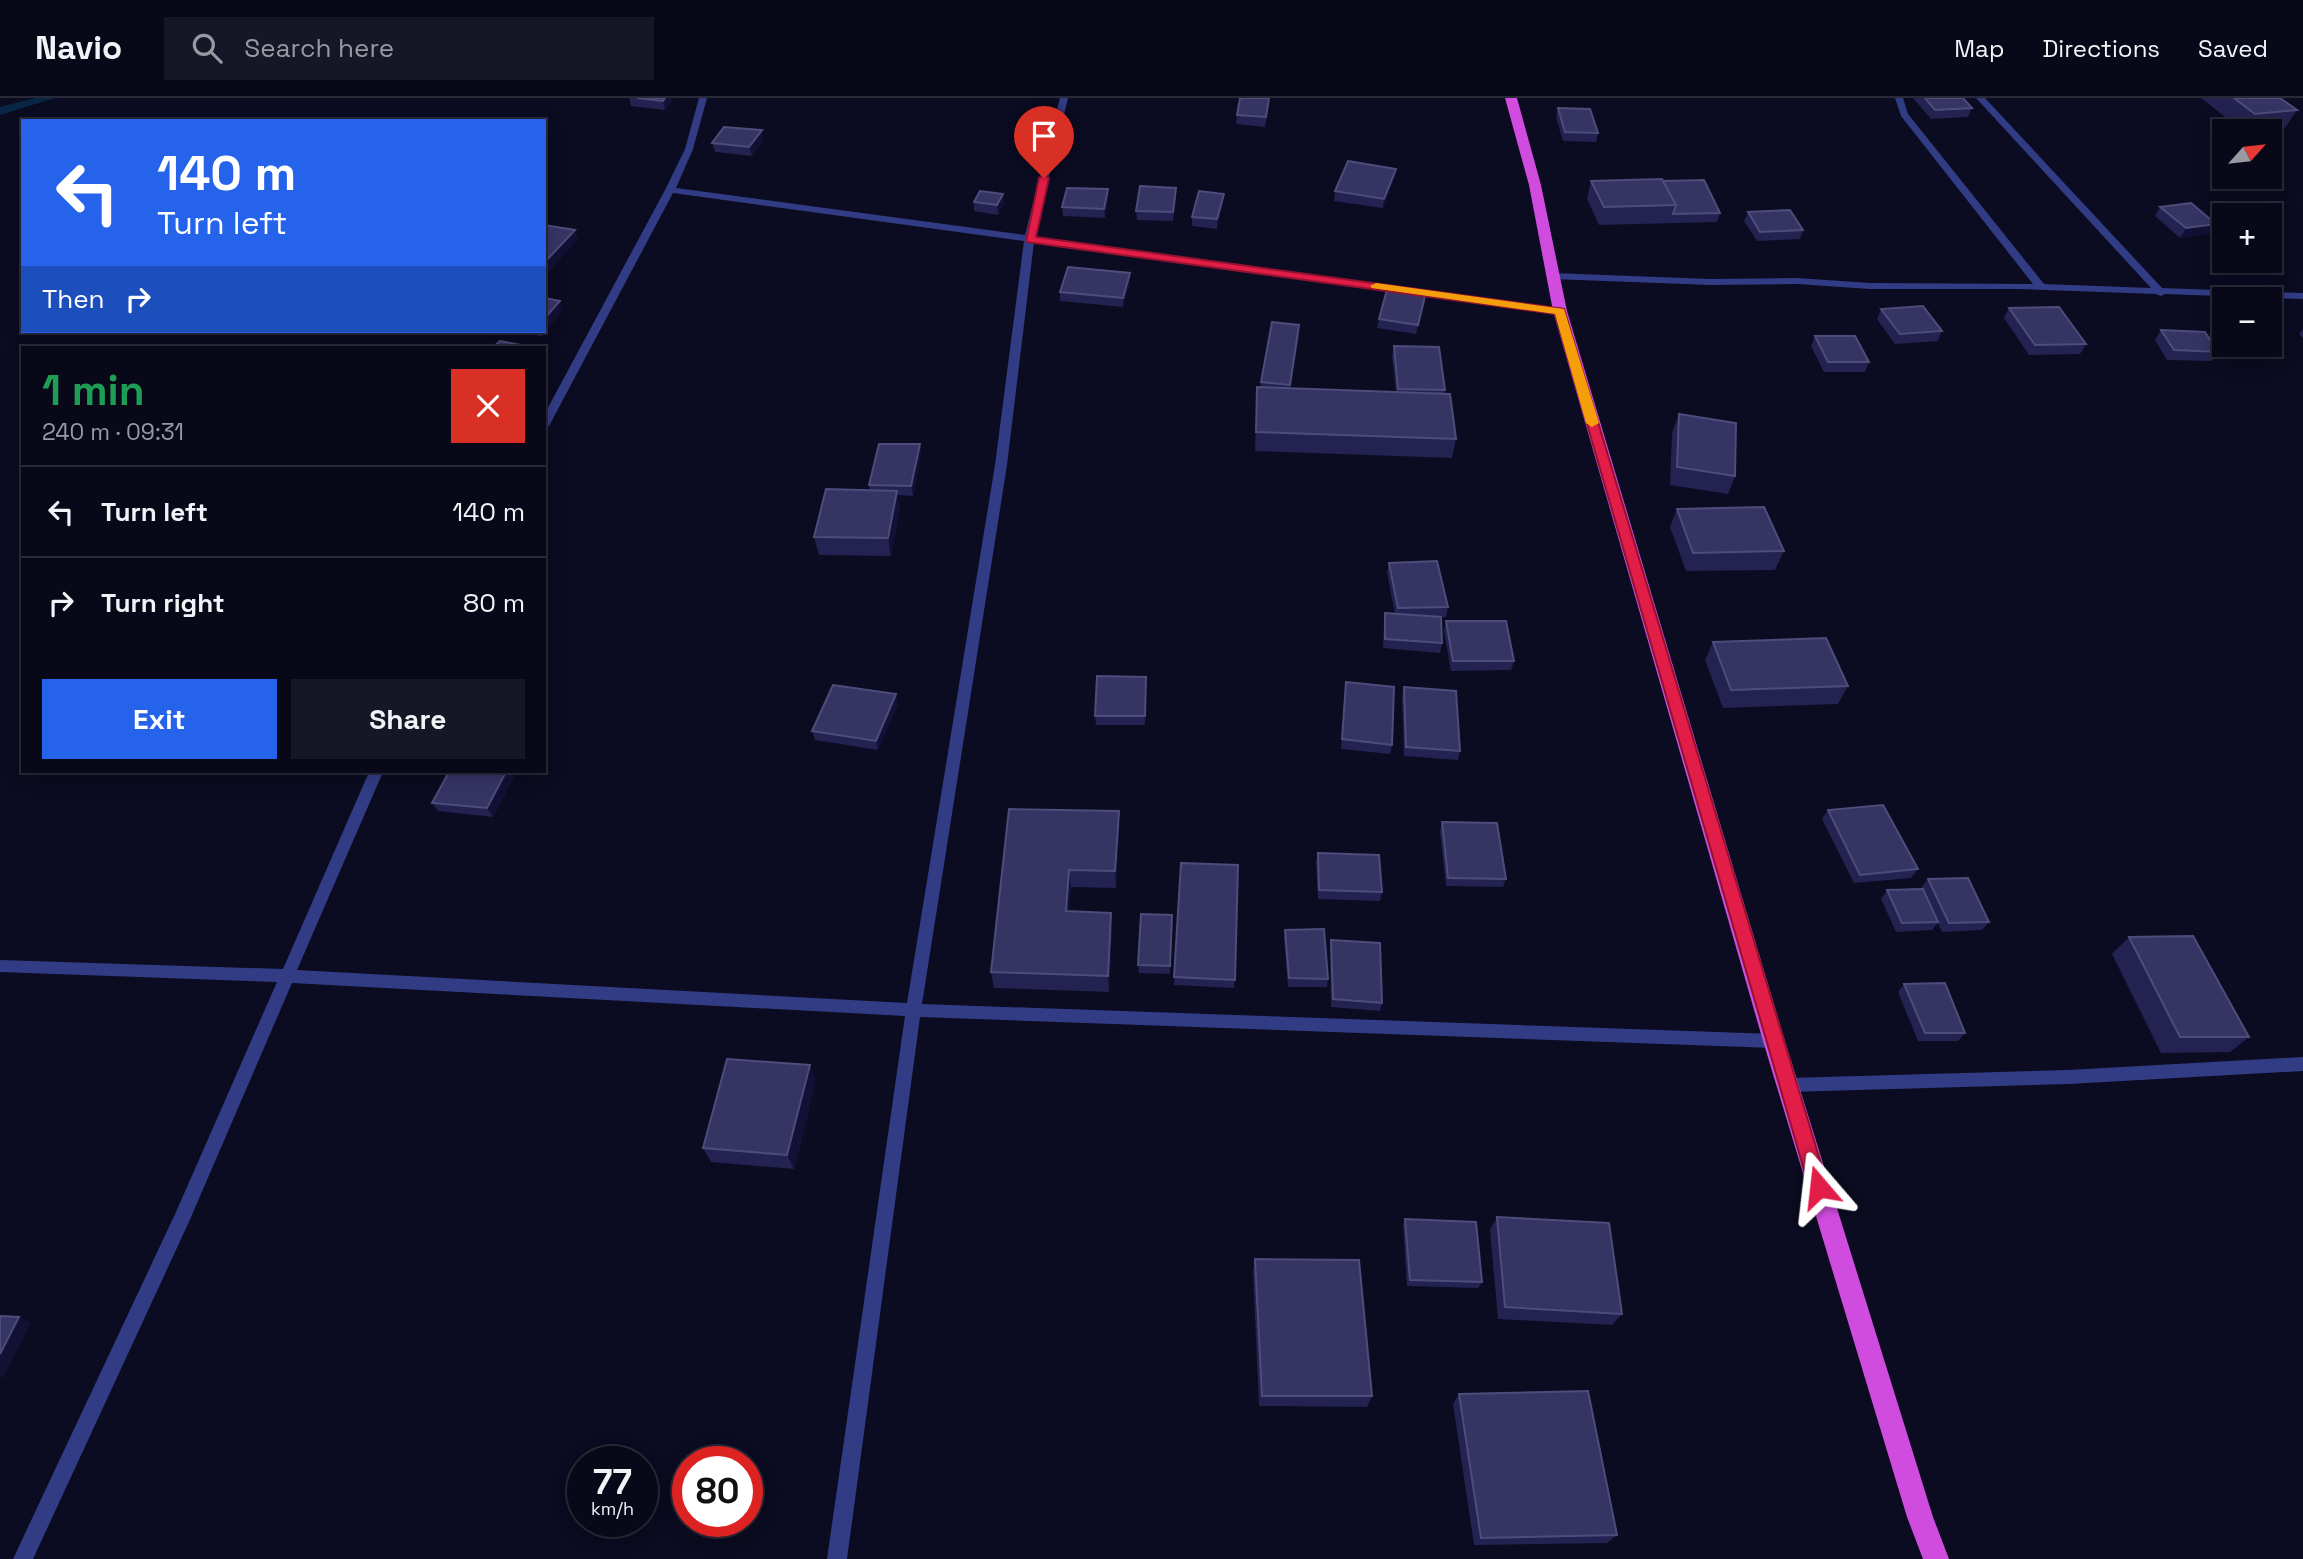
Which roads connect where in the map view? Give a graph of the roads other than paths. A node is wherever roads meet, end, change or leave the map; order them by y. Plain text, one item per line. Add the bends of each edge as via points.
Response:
1 (704, 98) edge
2 (1064, 98) edge
3 (1511, 98) edge
4 (1899, 98) edge
5 (1980, 98) edge
6 (670, 190) junction
7 (1030, 239) junction
8 (1552, 276) junction
9 (2042, 288) junction
10 (2161, 293) junction
11 (2303, 296) edge
12 (1560, 311) junction
13 (546, 422) edge
14 (376, 773) edge
15 (0, 965) edge
16 (287, 976) junction
17 (913, 1010) junction
18 (1774, 1041) junction
19 (2303, 1063) edge
20 (1787, 1085) junction
21 (23, 1559) edge
22 (837, 1559) edge
23 (1936, 1559) edge

1 - 6 street via 689,149
2 - 7 street
3 - 8 highway via 1535,185
4 - 9 street via 1904,114
5 - 10 street
6 - 7 street
6 - 13 street
7 - 12 street
7 - 17 street via 1002,465
8 - 9 street
8 - 12 highway
9 - 10 street
10 - 11 street
12 - 18 highway
14 - 16 street
15 - 16 street
16 - 17 street
16 - 21 street via 182,1218
17 - 18 street
17 - 22 street
18 - 20 highway
19 - 20 street via 2068,1077
20 - 23 highway

